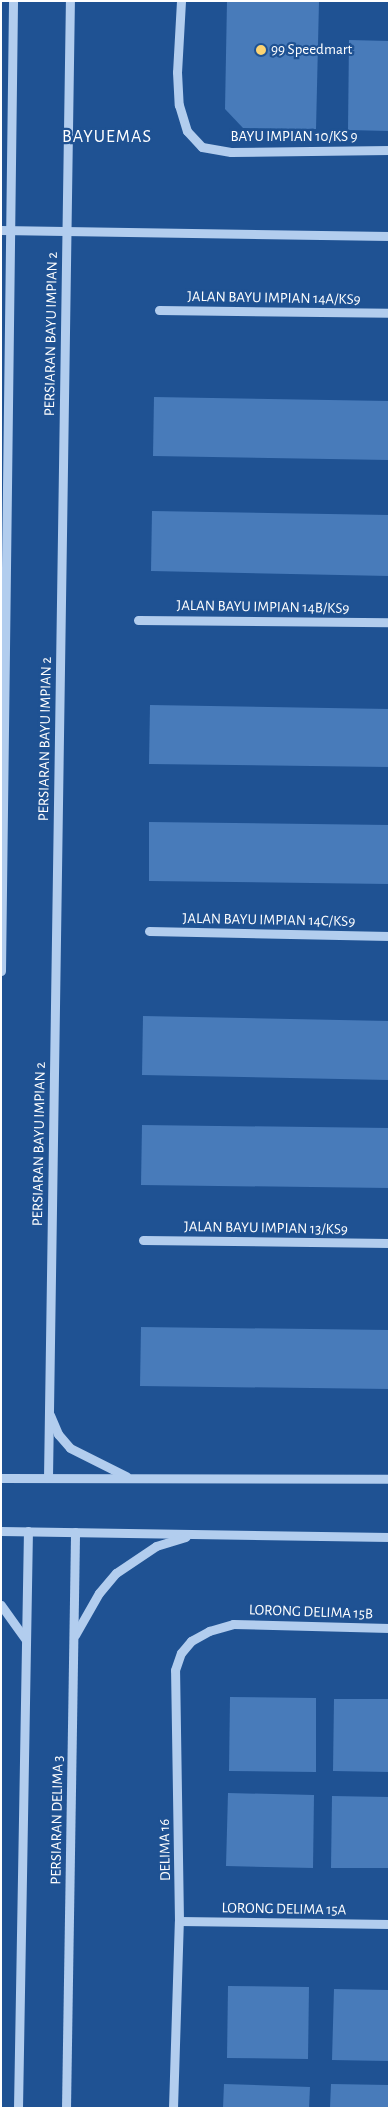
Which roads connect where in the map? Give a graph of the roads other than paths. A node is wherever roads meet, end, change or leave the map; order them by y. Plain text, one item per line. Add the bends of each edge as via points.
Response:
1 (12, 1) edge
2 (70, 1) edge
3 (181, 1) edge
4 (389, 150) edge
5 (6, 230) edge
6 (66, 230) junction
7 (389, 236) edge
8 (159, 310) dead end
9 (389, 313) edge
10 (138, 620) dead end
11 (389, 622) edge
12 (149, 931) dead end
13 (389, 936) edge
14 (1, 970) edge
15 (143, 1240) dead end
16 (389, 1243) edge
17 (48, 1412) junction
18 (128, 1477) junction
19 (1, 1478) edge
20 (48, 1478) junction
21 (389, 1479) edge
22 (1, 1531) edge
23 (28, 1531) junction
24 (75, 1532) junction
25 (195, 1534) junction
26 (389, 1538) edge
27 (1, 1606) edge
28 (233, 1624) joint
29 (389, 1628) edge
30 (74, 1638) junction
31 (26, 1640) junction
32 (179, 1922) junction
33 (389, 1924) edge
34 (18, 2108) edge
35 (66, 2108) edge
36 (173, 2108) edge

1 - 5 street
2 - 6 street, PERSIARAN BAYU IMPIAN 2
3 - 4 street, BAYU IMPIAN 10/KS 9 via 176,72 179,105 187,131 202,147 231,152
5 - 6 street
5 - 14 street
6 - 7 street
6 - 17 street, PERSIARAN BAYU IMPIAN 2
8 - 9 street, JALAN BAYU IMPIAN 14A/KS9
10 - 11 street, JALAN BAYU IMPIAN 14B/KS9
12 - 13 street, JALAN BAYU IMPIAN 14C/KS9
15 - 16 street, JALAN BAYU IMPIAN 13/KS9
17 - 18 street via 58,1434 70,1448
17 - 20 street, PERSIARAN BAYU IMPIAN 2
18 - 20 street
18 - 21 street
19 - 20 street
22 - 23 street
23 - 24 street
23 - 31 street
24 - 25 street
24 - 30 street, PERSIARAN DELIMA 3
25 - 26 street
25 - 30 street via 156,1546 116,1573 99,1593
27 - 31 street
28 - 29 street, LORONG DELIMA 15B
28 - 32 street, DELIMA 16 via 209,1631 191,1641 181,1653 176,1670
30 - 35 street, PERSIARAN DELIMA 3
31 - 34 street
32 - 33 street, LORONG DELIMA 15A
32 - 36 street, DELIMA 16

